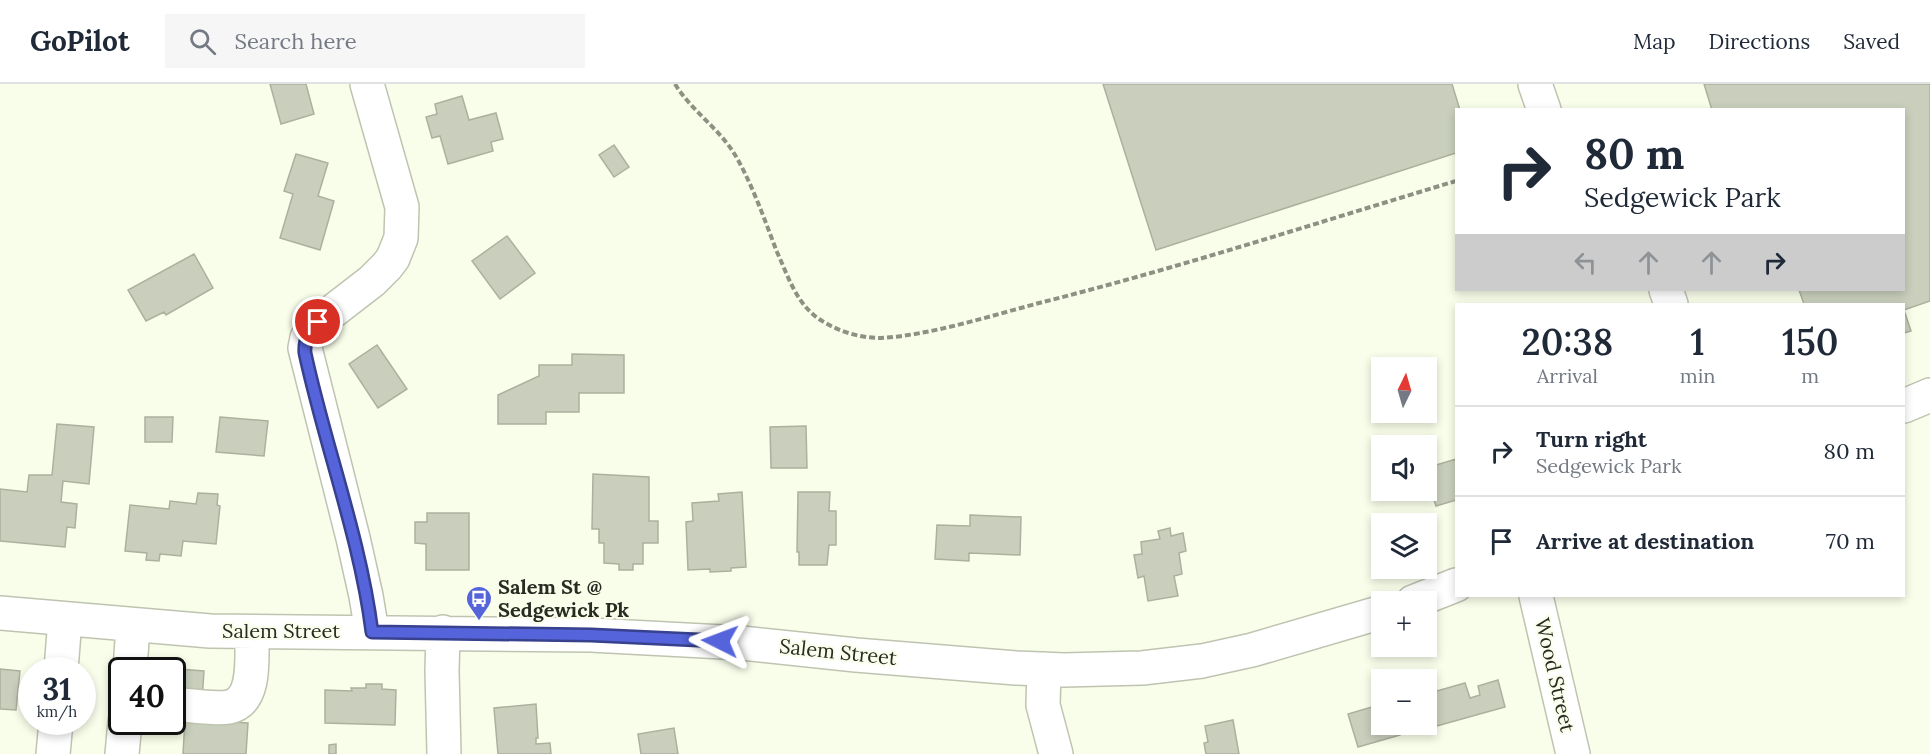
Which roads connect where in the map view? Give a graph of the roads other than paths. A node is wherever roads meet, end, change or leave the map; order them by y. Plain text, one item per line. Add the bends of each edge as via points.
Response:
1 (367, 84) edge
2 (1535, 84) edge
3 (1543, 108) edge
4 (1930, 395) edge
5 (1905, 406) edge
6 (1455, 585) edge
7 (1437, 593) edge
8 (1536, 597) edge
9 (0, 613) edge
10 (1371, 615) edge
11 (65, 619) junction
12 (134, 625) junction
13 (252, 632) junction
14 (372, 632) junction
15 (443, 632) junction
16 (62, 657) edge
17 (131, 657) edge
18 (1044, 669) junction
19 (186, 705) edge
20 (55, 735) edge
21 (124, 735) edge
22 (53, 754) edge
23 (122, 754) edge
24 (444, 754) edge
25 (1056, 754) edge
26 (1573, 754) edge

1 - 14 street via 402,207 401,238 387,266 315,325 305,348 353,538
2 - 3 street
4 - 5 street
6 - 7 street
8 - 26 street, Wood Street
9 - 11 street, Salem Street
10 - 18 street, Salem Street via 1203,661 1142,668
11 - 12 street, Salem Street
11 - 16 street
12 - 13 street, Salem Street
12 - 17 street
13 - 14 street, Salem Street
13 - 19 street via 250,683 241,701 228,707
14 - 15 street, Salem Street
15 - 18 street, Salem Street via 742,643
15 - 24 street
18 - 25 street via 1044,705
20 - 22 street
21 - 23 street

